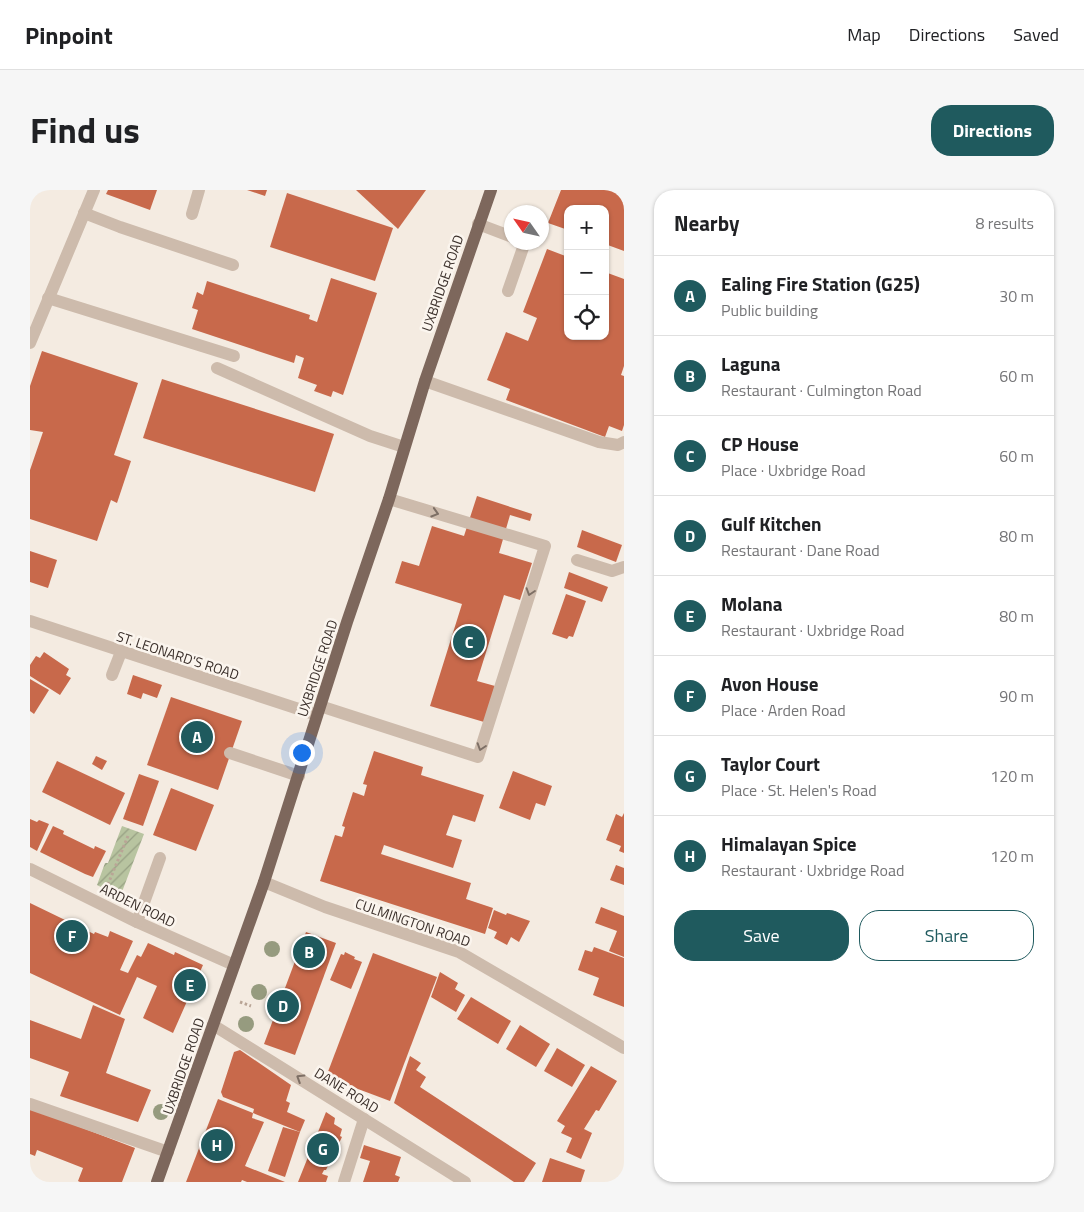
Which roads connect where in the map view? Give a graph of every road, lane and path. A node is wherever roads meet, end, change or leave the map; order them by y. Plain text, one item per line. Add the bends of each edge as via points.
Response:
1 (94, 190) edge
2 (199, 190) edge
3 (491, 190) edge
4 (84, 213) junction
5 (192, 214) dead end
6 (478, 224) junction
7 (504, 234) edge
8 (522, 250) edge
9 (232, 265) dead end
10 (508, 291) dead end
11 (48, 298) junction
12 (30, 343) edge
13 (234, 356) dead end
14 (217, 368) dead end
15 (425, 381) junction
16 (624, 442) edge
17 (404, 447) junction
18 (389, 499) junction
19 (577, 560) dead end
20 (624, 567) edge
21 (30, 622) edge
22 (121, 652) junction
23 (112, 675) dead end
24 (319, 711) junction
25 (230, 754) dead end
26 (299, 776) junction
27 (128, 836) dead end
28 (160, 858) dead end
29 (30, 869) edge
30 (264, 882) junction
31 (100, 903) junction
32 (137, 922) junction
33 (234, 966) junction
34 (240, 1002) dead end
35 (251, 1006) dead end
36 (213, 1025) junction
37 (624, 1048) edge
38 (30, 1104) edge
39 (364, 1119) junction
40 (168, 1152) junction
41 (157, 1182) edge
42 (344, 1182) edge
43 (465, 1182) edge

1 - 4 street
2 - 5 street
3 - 6 main road, UXBRIDGE ROAD
4 - 9 street
4 - 11 street
6 - 7 street
6 - 15 main road, UXBRIDGE ROAD
8 - 10 street
11 - 12 street
11 - 13 street
14 - 17 street via 370,436
15 - 16 street via 599,442 618,445
15 - 17 main road, UXBRIDGE ROAD
17 - 18 main road, UXBRIDGE ROAD
18 - 24 main road, UXBRIDGE ROAD
18 -> 24 street, ST. LEONARD'S ROAD via 545,546 478,757
19 - 20 street via 612,572
21 - 22 street, ST. LEONARD'S ROAD
22 - 23 street
22 - 24 street, ST. LEONARD'S ROAD
24 - 26 main road, UXBRIDGE ROAD
25 - 26 street
26 - 30 main road, UXBRIDGE ROAD
27 - 31 path
28 - 32 street
29 - 31 street, ARDEN ROAD
30 - 33 main road, UXBRIDGE ROAD
30 - 37 street, CULMINGTON ROAD via 333,910 459,952
31 - 32 street, ARDEN ROAD
32 - 33 street, ARDEN ROAD
33 - 36 main road, UXBRIDGE ROAD
34 - 35 path
39 -> 36 street, DANE ROAD
36 - 40 main road, UXBRIDGE ROAD
38 - 40 street
39 - 42 street
39 - 43 street, DANE ROAD
40 - 41 main road, UXBRIDGE ROAD

